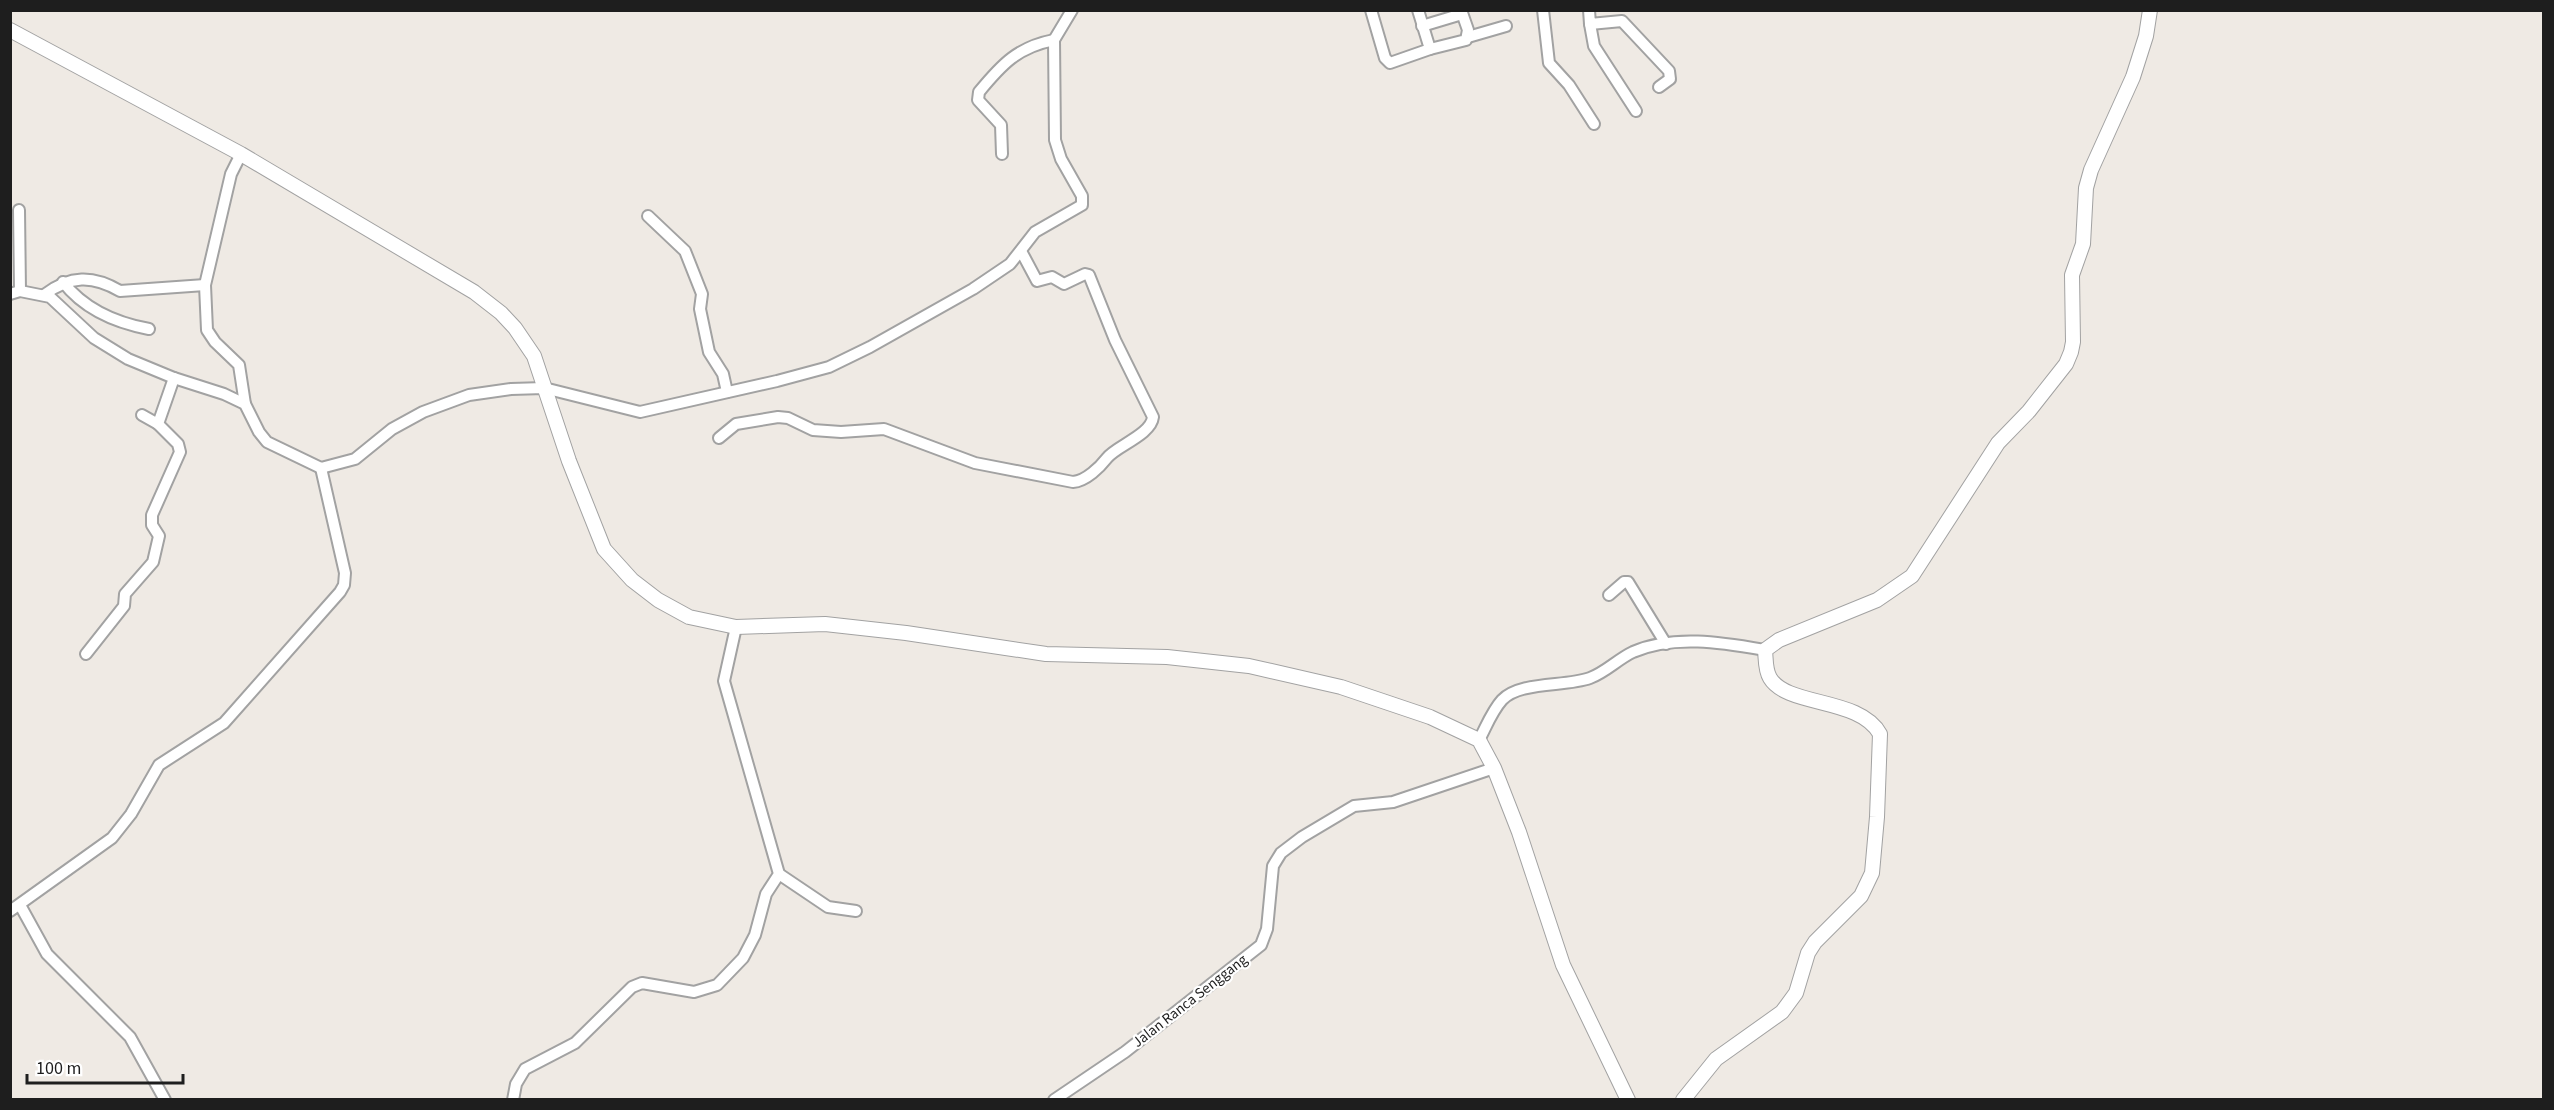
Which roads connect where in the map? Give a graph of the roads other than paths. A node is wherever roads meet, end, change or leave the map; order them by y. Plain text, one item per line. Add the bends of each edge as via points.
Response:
1 (1072, 10) edge
2 (1371, 10) edge
3 (1418, 10) edge
4 (1543, 10) edge
5 (1588, 10) edge
6 (2150, 10) edge
7 (1461, 12) edge
8 (1590, 24) junction
9 (1422, 26) junction
10 (1506, 26) dead end
11 (10, 30) edge
12 (1468, 37) junction
13 (1054, 40) junction
14 (1430, 49) junction
15 (1659, 87) dead end
16 (1636, 111) dead end
17 (1594, 124) dead end
18 (1002, 154) dead end
19 (235, 165) junction
20 (19, 210) dead end
21 (648, 216) dead end
22 (1021, 251) junction
23 (63, 282) junction
24 (205, 285) junction
25 (15, 293) edge
26 (44, 294) junction
27 (149, 329) dead end
28 (174, 378) junction
29 (544, 388) junction
30 (727, 392) junction
31 (245, 404) junction
32 (142, 415) dead end
33 (158, 424) junction
34 (718, 438) dead end
35 (321, 468) junction
36 (1609, 595) dead end
37 (736, 627) junction
38 (1666, 644) junction
39 (1765, 650) junction
40 (86, 654) dead end
41 (1479, 740) junction
42 (1494, 768) junction
43 (779, 874) junction
44 (15, 908) edge
45 (856, 911) dead end
46 (165, 1100) edge
47 (513, 1100) edge
48 (1054, 1100) edge
49 (1628, 1100) edge
50 (1683, 1100) edge

1 - 13 street
2 - 14 street via 1387,62
3 - 9 street
4 - 17 street via 1549,63 1569,85
5 - 8 street
6 - 39 street via 2133,77 2086,188 2083,244 2072,275 2073,342 2066,364 1998,443 1912,576 1877,600 1779,640
7 - 9 street
7 - 12 street
8 - 15 street via 1622,21 1671,74
8 - 16 street via 1594,46
9 - 14 street
10 - 12 street
11 - 19 street
12 - 14 street
13 - 18 street via 1014,56 979,92 978,100 1001,125
13 - 22 street via 1055,140 1083,201 1079,208 1035,232
19 - 24 street
19 - 29 street via 464,286 501,313 527,344
20 - 25 street
21 - 30 street via 685,251 702,294 700,309 709,352 723,374
22 - 30 street via 1010,264 973,289 829,367
22 - 34 street via 1037,281 1052,277 1063,284 1089,275 1115,340 1153,417 1152,424 1134,441 1079,481 975,463 884,429 813,430 783,417 736,424
23 - 24 street via 95,280 120,291
23 - 26 street
23 - 27 street via 99,312
24 - 31 street via 207,330 239,365
25 - 26 street
26 - 28 street via 98,341 128,359
28 - 31 street
28 - 33 street
29 - 30 street via 640,412
29 - 35 street via 489,391 449,402 392,429 356,459
29 - 37 street via 586,505 613,562 658,600 689,617
31 - 35 street via 267,442
32 - 33 street
33 - 40 street via 178,444 180,452 152,514 152,525 159,536 155,559 125,594 124,606
35 - 44 street via 345,573 340,591 224,723 159,765 112,838
36 - 38 street via 1628,582
37 - 41 street via 825,624 1046,654 1167,657 1249,666 1341,687 1430,717
37 - 43 street via 724,681
38 - 39 street via 1719,642
38 - 41 street via 1636,651 1588,678 1514,692 1498,706
39 - 50 street via 1774,684 1848,710 1880,734 1872,873 1861,896 1808,953 1790,1003 1716,1059
41 - 42 street
42 - 48 street, Jalan Ranca Senggang via 1393,802 1354,806 1302,837 1274,861 1267,929 1254,952 1125,1052
42 - 49 street via 1563,964
43 - 45 street via 828,907
43 - 47 street via 766,894 749,949 717,985 694,992 637,984 575,1043 525,1069
44 - 46 street via 47,954 130,1037

